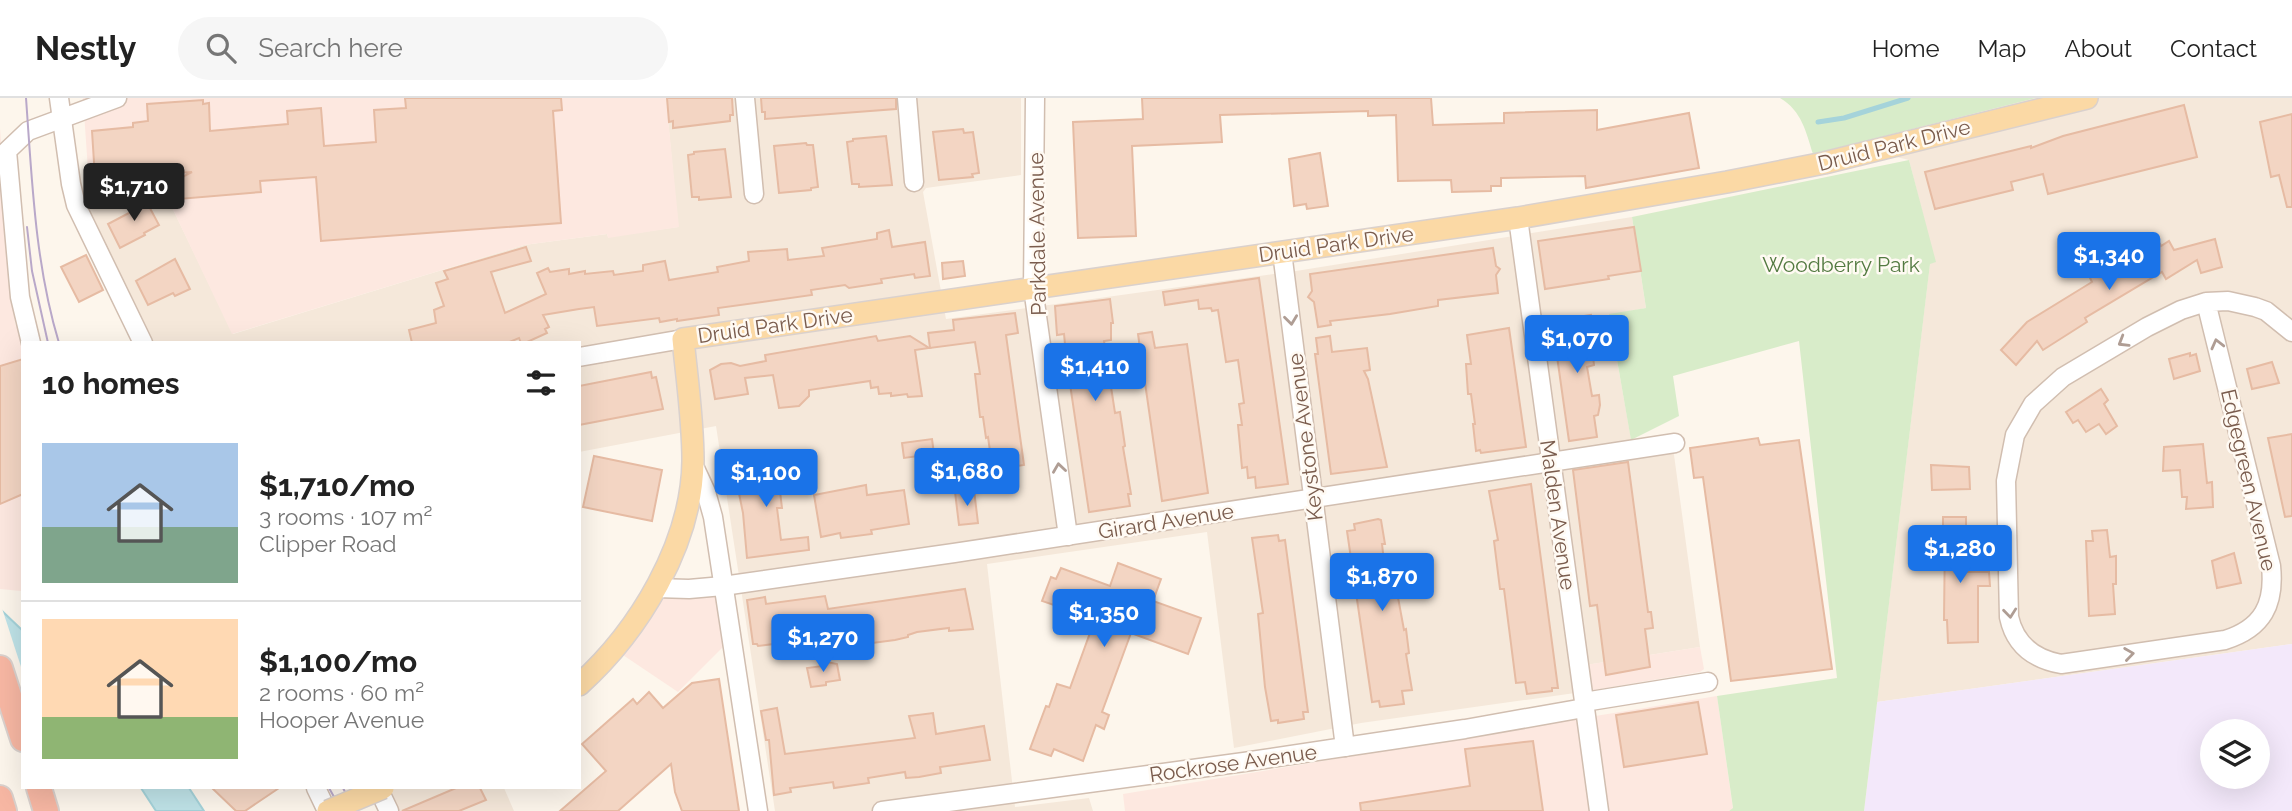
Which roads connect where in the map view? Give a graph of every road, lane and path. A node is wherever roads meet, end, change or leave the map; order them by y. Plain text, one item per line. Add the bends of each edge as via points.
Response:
1 (59, 98) edge
2 (117, 98) edge
3 (745, 98) edge
4 (907, 98) edge
5 (1035, 98) edge
6 (2087, 98) edge
7 (61, 120) junction
8 (914, 183) dead end
9 (754, 194) dead end
10 (1518, 218) junction
11 (1282, 252) junction
12 (1033, 288) junction
13 (2206, 302) junction
14 (2292, 332) edge
15 (683, 339) junction
16 (31, 341) edge
17 (142, 341) edge
18 (581, 357) edge
19 (1675, 443) dead end
20 (1551, 462) junction
21 (693, 464) junction
22 (1312, 499) junction
23 (1068, 536) junction
24 (723, 586) junction
25 (656, 588) junction
26 (0, 668) edge
27 (1708, 682) dead end
28 (581, 683) edge
29 (1584, 705) junction
30 (21, 734) edge
31 (1345, 747) junction
32 (39, 789) edge
33 (317, 789) edge
34 (379, 789) edge
35 (381, 789) edge
36 (0, 798) edge
37 (4, 811) edge
38 (47, 811) edge
39 (328, 811) edge
40 (389, 811) edge
41 (758, 811) edge
42 (882, 811) edge
43 (1599, 811) edge

1 - 7 street
2 - 7 street
3 - 9 street
4 - 8 street
5 - 12 street, Parkdale Avenue
6 - 10 main road, Druid Park Drive via 1824,163
7 - 16 street via 28,131 7,151 20,297
7 - 17 street via 76,205
10 - 11 main road, Druid Park Drive
10 - 20 street, Malden Avenue
11 - 12 main road, Druid Park Drive
11 -> 22 street, Keystone Avenue
12 - 15 main road, Druid Park Drive
23 -> 12 street, Parkdale Avenue
13 -> 13 street, Edgegreen Avenue via 2163,318 2063,377 2033,404 2015,435 2005,500 2011,624 2021,644 2045,661 2061,664 2233,638 2255,626 2271,598 2271,566
13 - 14 street via 2255,307
15 - 18 street, Druid Park Drive
15 - 21 main road
19 - 20 street, Girard Avenue
20 - 22 street, Girard Avenue
20 - 29 street, Malden Avenue
21 - 24 street via 713,517
21 - 25 main road via 680,529
22 - 23 street, Girard Avenue
22 - 31 street, Keystone Avenue
23 - 24 street, Girard Avenue
24 - 25 street, Girard Avenue
24 - 41 street
25 - 28 main road via 617,647
26 - 30 highway
27 - 29 street, Rockrose Avenue
29 - 31 street, Rockrose Avenue
29 - 43 street, Malden Avenue
31 - 42 street, Rockrose Avenue
32 - 38 highway
33 - 39 street
34 - 39 main road, bridge
35 - 40 street
36 - 37 highway

